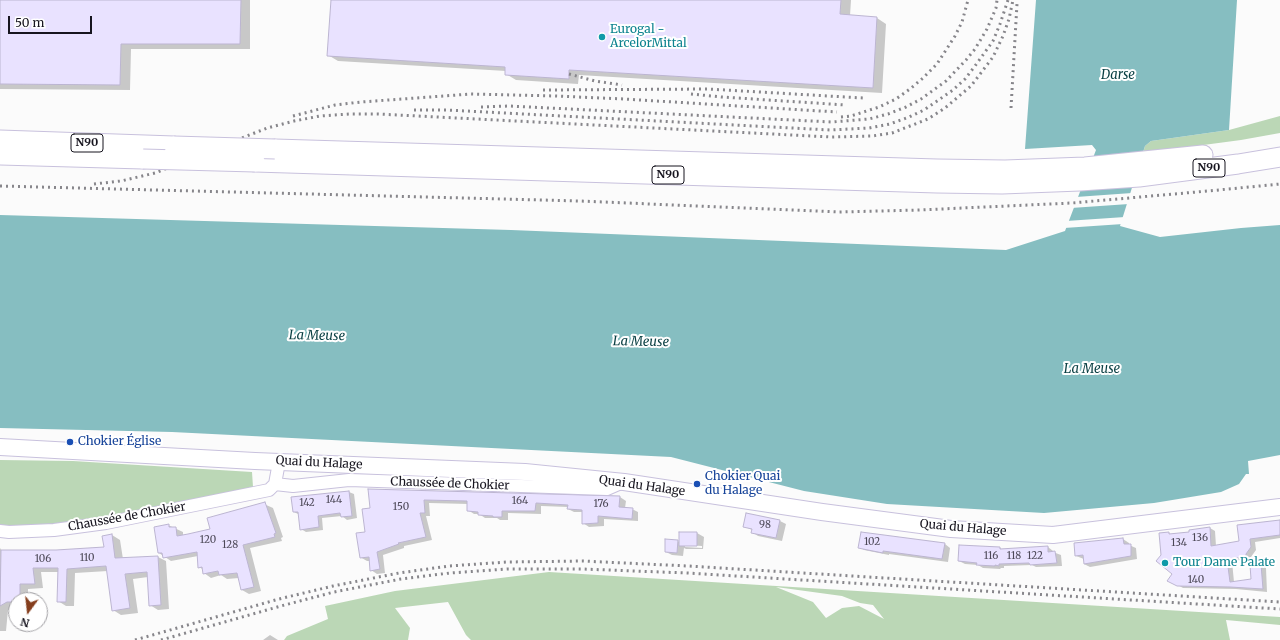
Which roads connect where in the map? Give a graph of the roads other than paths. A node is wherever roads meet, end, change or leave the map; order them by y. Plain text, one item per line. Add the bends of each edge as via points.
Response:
1 (0, 140) edge
2 (1280, 143) edge
3 (0, 155) edge
4 (1280, 157) edge
5 (1141, 169) junction
6 (1083, 174) junction
7 (0, 447) edge
8 (279, 462) junction
9 (624, 482) junction
10 (275, 484) junction
11 (1280, 507) edge
12 (0, 531) edge

1 - 6 highway, N90, bridge
2 - 5 highway, N90
3 - 6 highway, N90, bridge via 937,183 1002,184
4 - 5 highway, N90 via 1238,164
5 - 6 highway, N90
7 - 8 main road, Quai du Halage
8 - 9 main road, Quai du Halage via 525,472
8 - 10 street
9 - 10 street, Chaussée de Chokier via 607,489 349,480 293,486
9 - 11 main road, Quai du Halage via 951,529 1053,535
10 - 12 street, Chaussée de Chokier via 270,490 106,523 54,530

